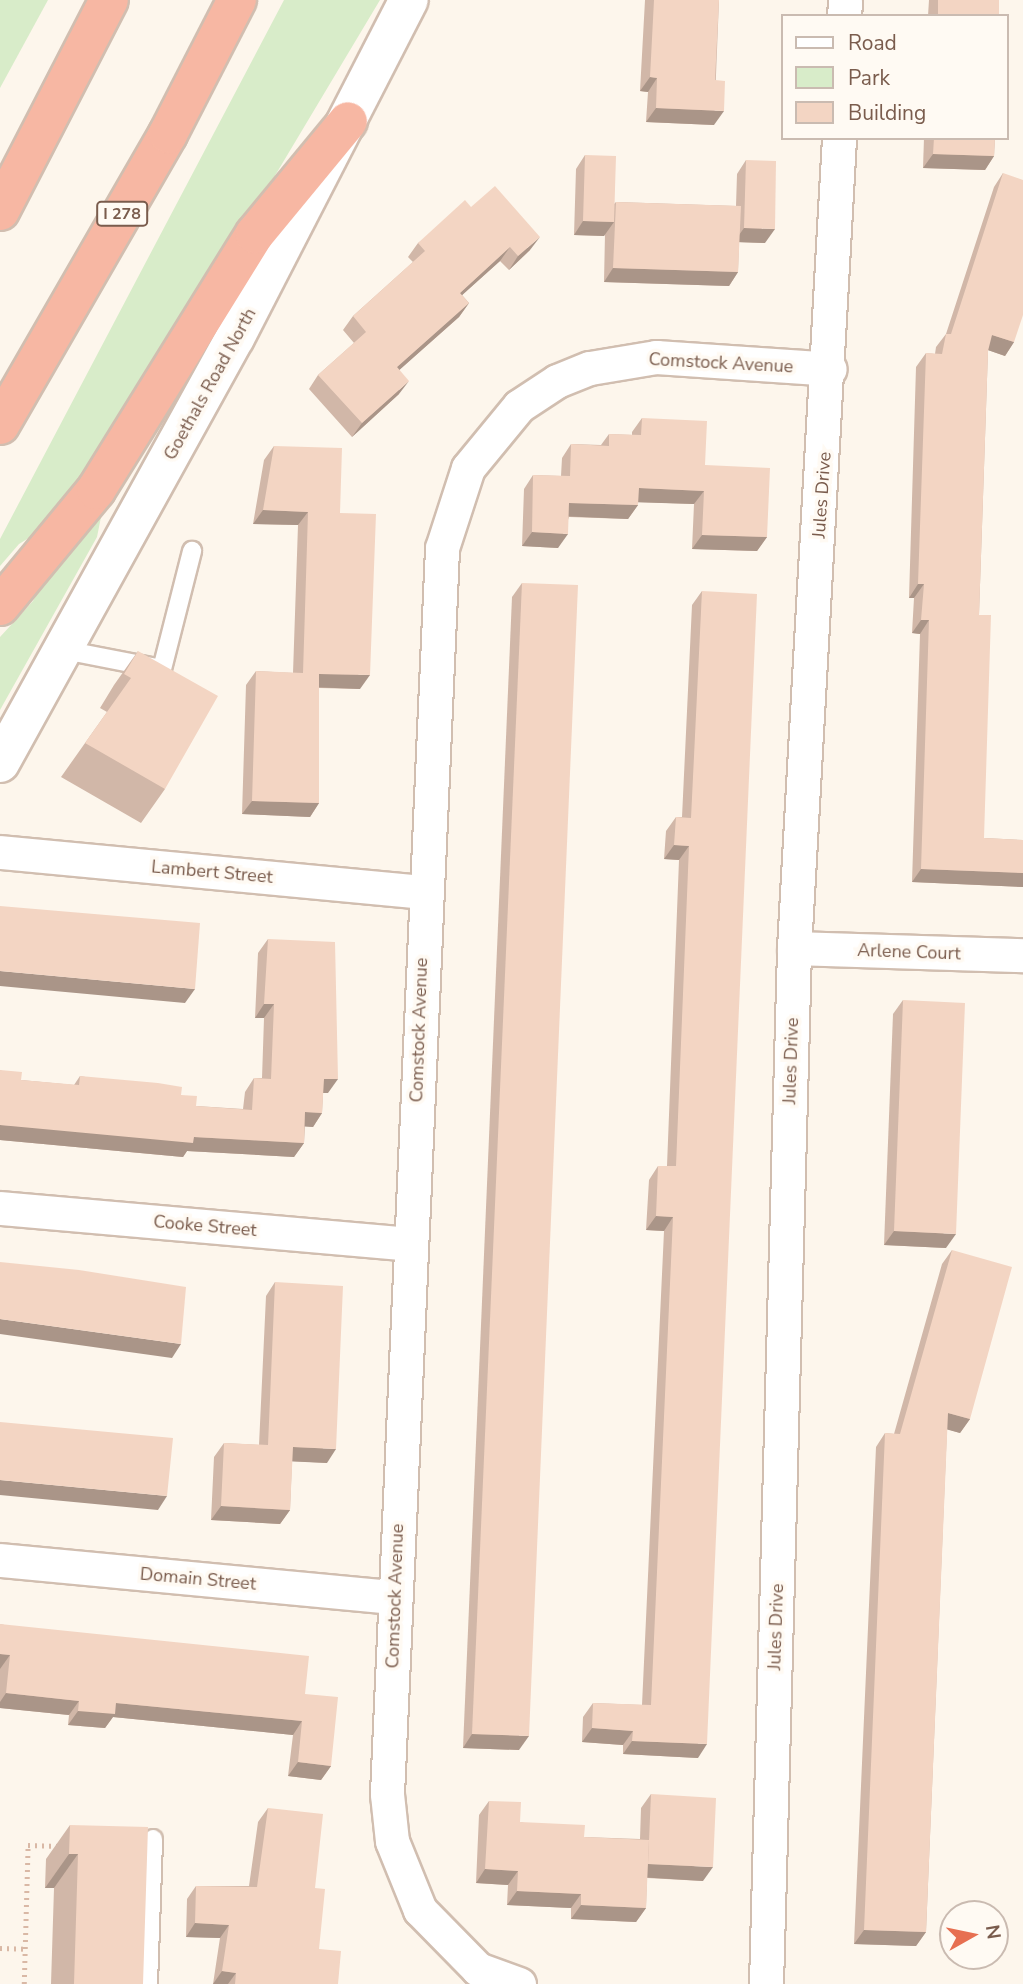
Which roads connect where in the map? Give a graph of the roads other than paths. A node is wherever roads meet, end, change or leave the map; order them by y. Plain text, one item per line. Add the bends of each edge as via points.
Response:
1 (109, 0) edge
2 (237, 0) edge
3 (409, 0) edge
4 (348, 121) junction
5 (839, 140) edge
6 (0, 211) edge
7 (830, 369) junction
8 (0, 425) edge
9 (192, 551) dead end
10 (0, 606) edge
11 (64, 650) junction
12 (0, 763) edge
13 (0, 852) edge
14 (424, 892) junction
15 (794, 948) junction
16 (1023, 955) edge
17 (0, 1208) edge
18 (410, 1244) junction
19 (0, 1560) edge
20 (395, 1597) junction
21 (153, 1839) dead end
22 (473, 1976) edge
23 (148, 1984) edge
24 (519, 1984) edge
25 (766, 1984) edge

1 - 6 highway
2 - 8 highway, I 278 via 168,134
3 - 4 main road, Goethals Road North
4 - 10 highway via 255,234 96,490
4 - 11 main road, Goethals Road North
5 - 7 street, Jules Drive
7 - 14 street, Comstock Avenue via 628,360 557,382 493,431 468,468 442,548
7 - 15 street, Jules Drive
9 - 11 lane via 162,669
11 - 12 main road, Goethals Road North
13 - 14 street, Lambert Street
14 - 18 street, Comstock Avenue
15 - 16 street, Arlene Court
15 - 25 street, Jules Drive
17 - 18 street, Cooke Street
18 - 20 street, Comstock Avenue
19 - 20 street, Domain Street
20 - 22 street, Comstock Avenue via 387,1794 392,1841 420,1910
21 - 23 lane
22 - 24 street

